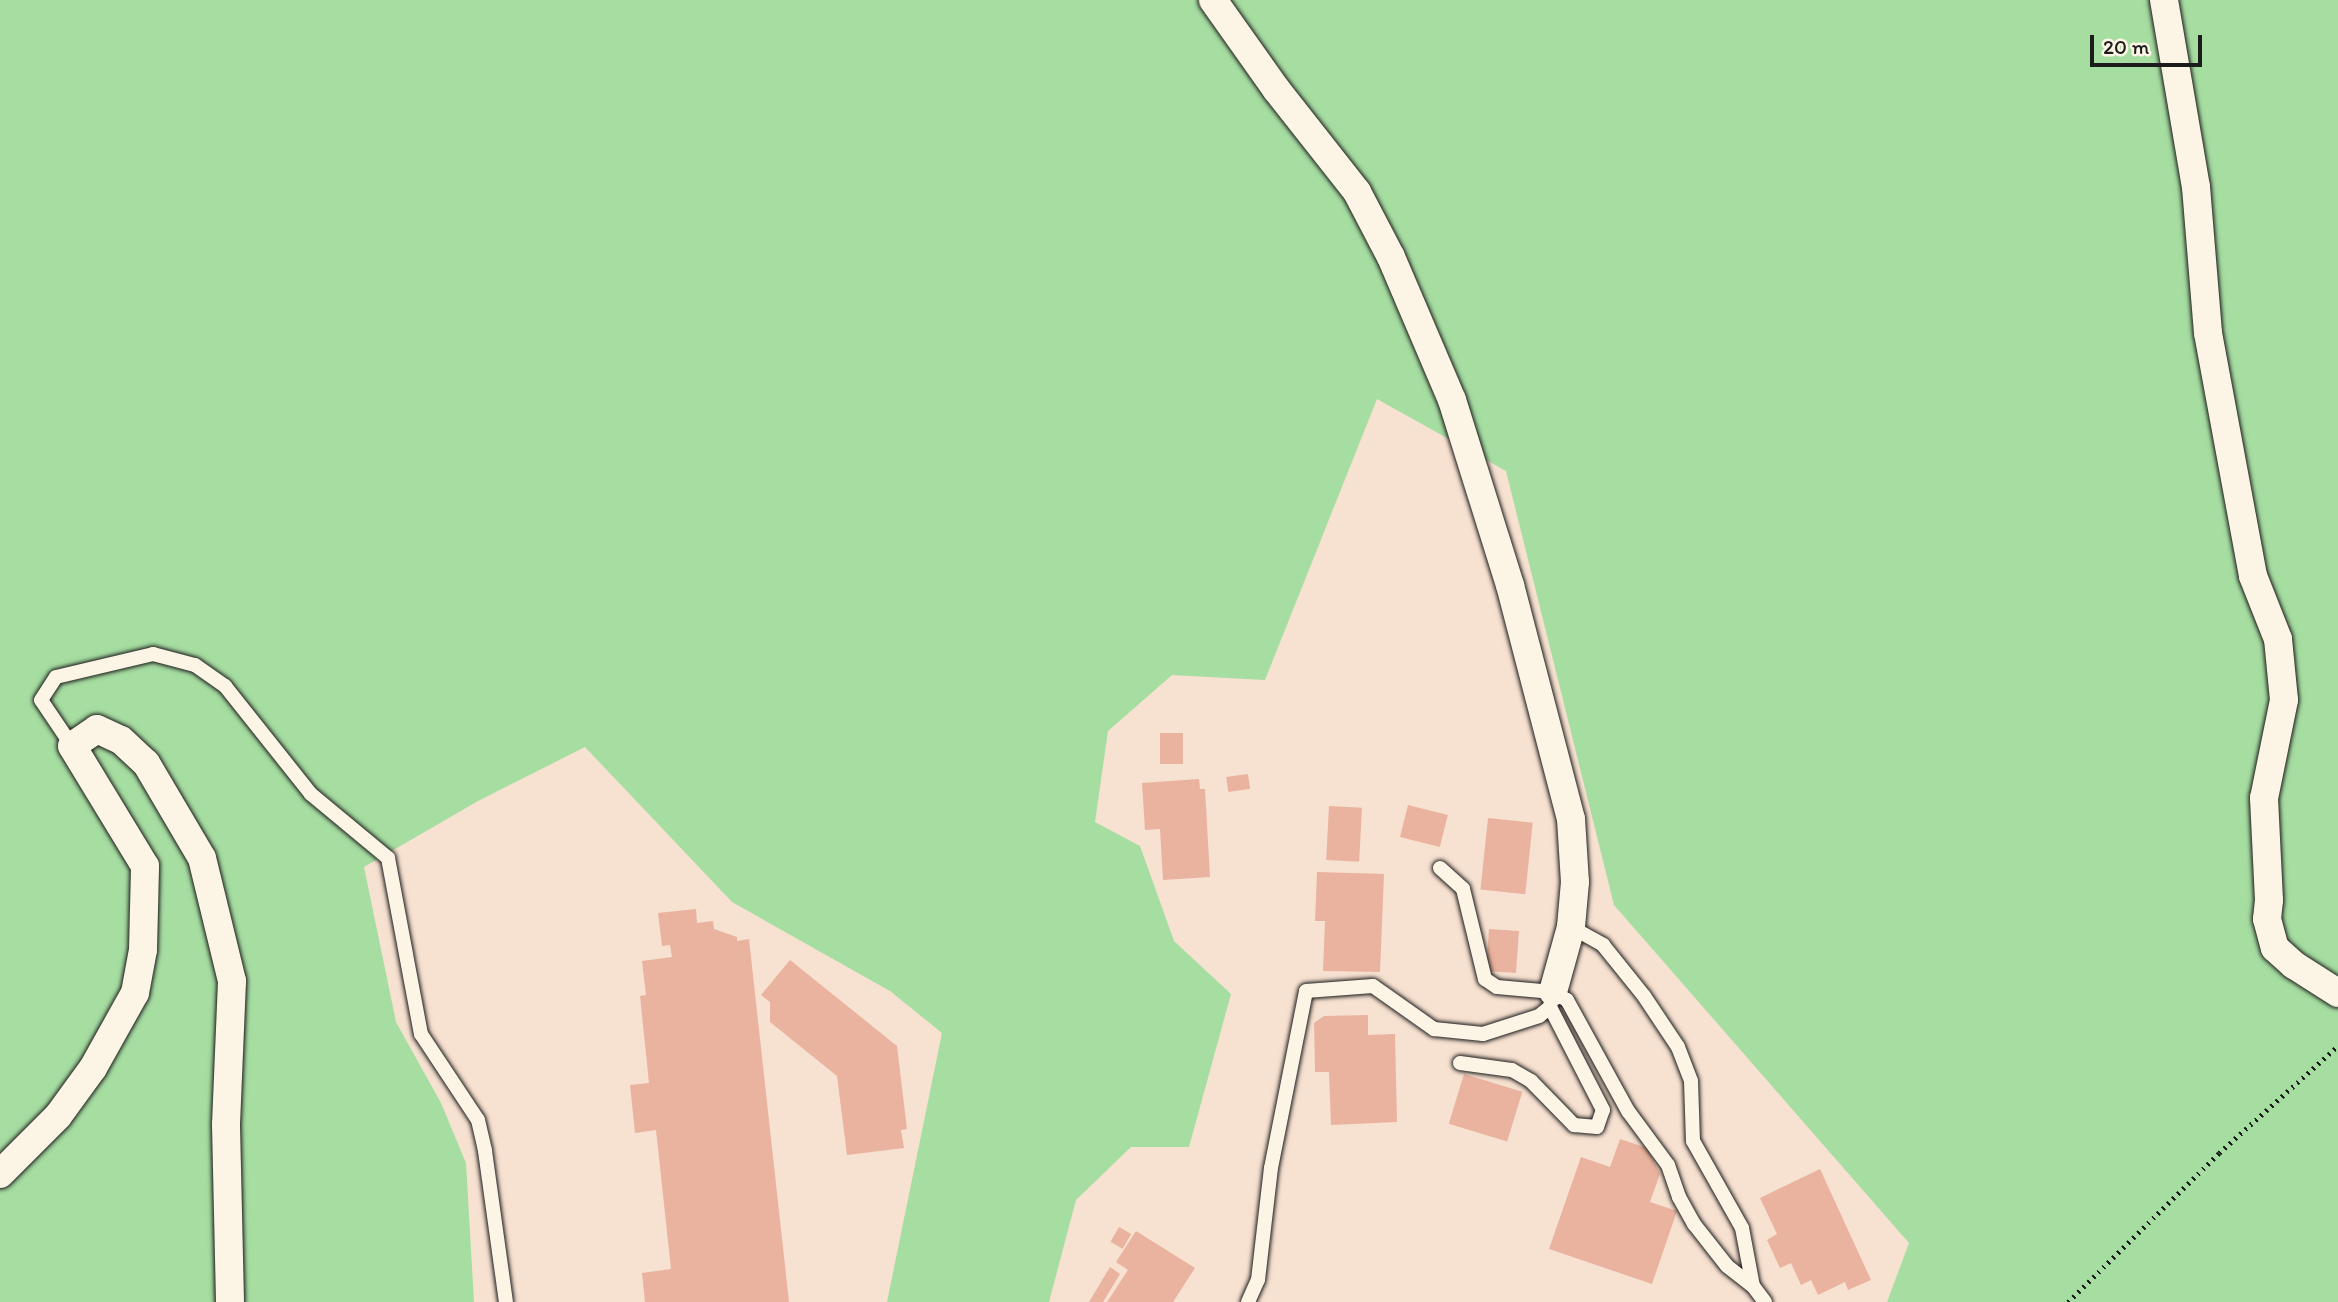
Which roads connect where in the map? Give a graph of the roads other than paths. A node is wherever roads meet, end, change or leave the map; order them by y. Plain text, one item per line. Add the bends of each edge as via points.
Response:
1 (1213, 0) edge
2 (2164, 0) edge
3 (72, 746) junction
4 (1440, 868) dead end
5 (1571, 927) junction
6 (2338, 993) edge
7 (1551, 999) junction
8 (1460, 1063) dead end
9 (0, 1174) edge
10 (1753, 1286) junction
11 (230, 1302) edge
12 (506, 1302) edge
13 (1248, 1302) edge
14 (1765, 1302) edge

1 - 5 street via 1357,192 1391,257 1452,400 1510,585 1571,819 1575,882
2 - 6 street via 2196,187 2208,333 2253,576 2278,639 2284,700 2264,798 2267,919 2275,948
3 - 9 street via 145,866 143,950 135,993 93,1068 58,1116
3 - 11 street via 97,729 121,740 146,763 202,858 232,981 226,1125
3 - 12 lane via 41,700 56,677 153,654 195,665 225,686 311,794 388,858 421,1034 478,1120
4 - 7 lane via 1463,889 1485,979 1497,987
5 - 7 street
5 - 10 lane via 1603,945 1678,1047 1691,1081 1693,1141 1742,1228
7 - 8 lane via 1603,1110 1597,1127 1574,1125 1531,1082 1512,1070
7 - 10 lane via 1567,1000 1628,1111 1668,1165 1694,1224 1727,1266
7 - 13 lane via 1539,1016 1483,1034 1434,1029 1373,986 1306,991 1270,1168 1258,1280
10 - 14 lane

